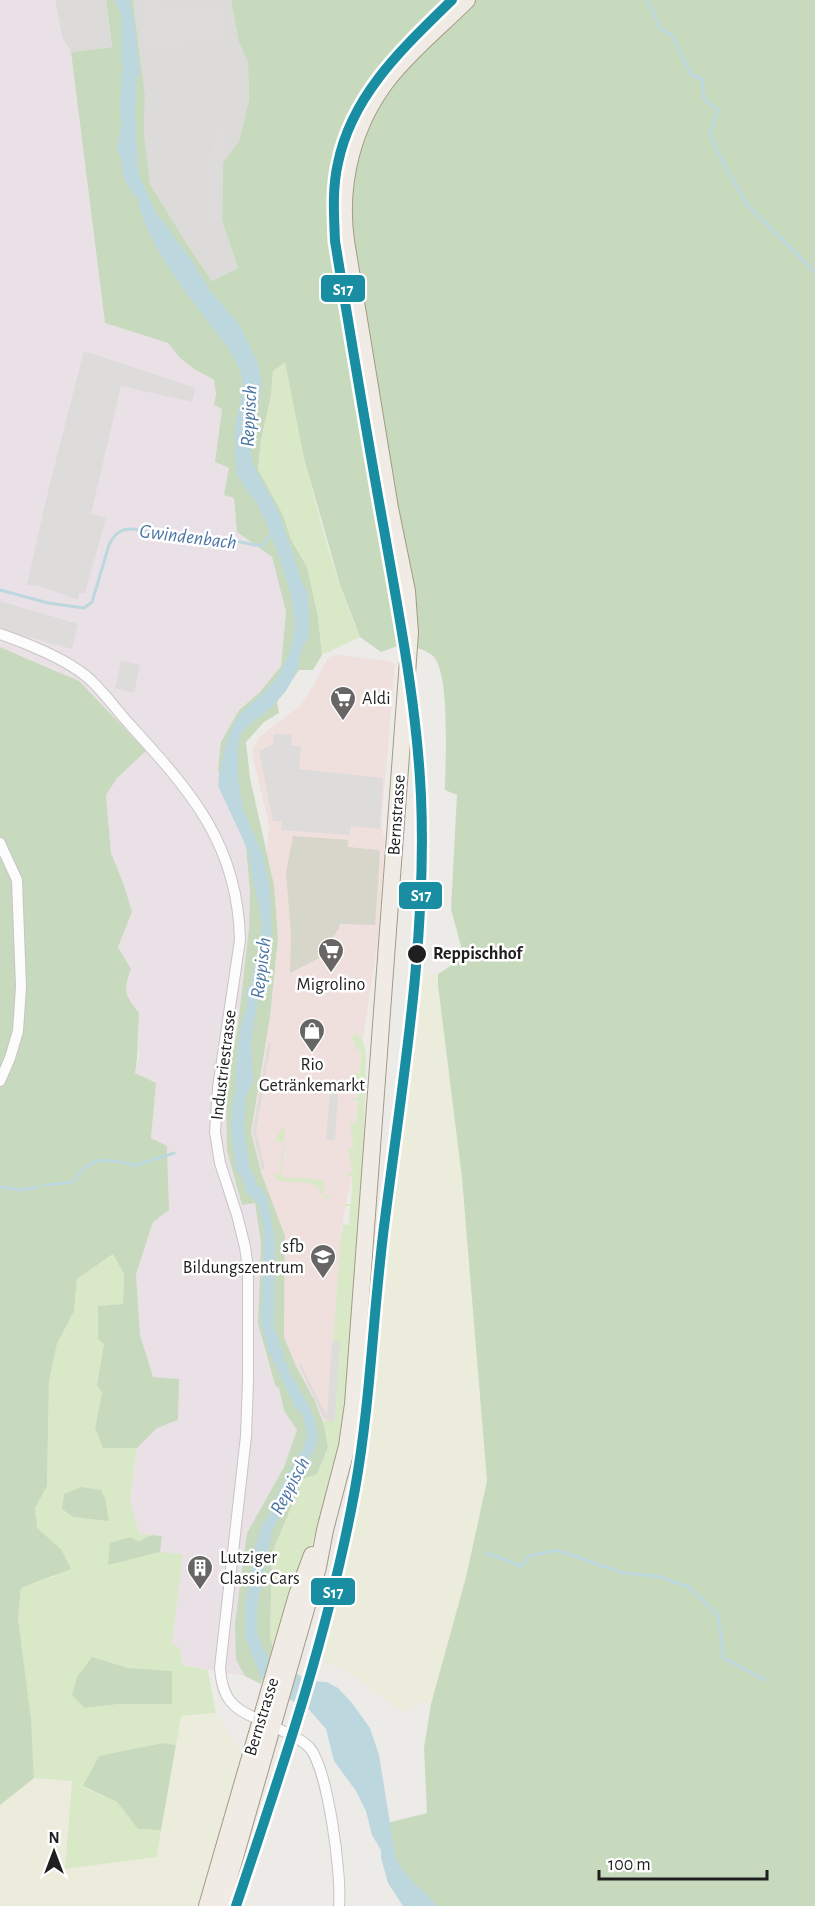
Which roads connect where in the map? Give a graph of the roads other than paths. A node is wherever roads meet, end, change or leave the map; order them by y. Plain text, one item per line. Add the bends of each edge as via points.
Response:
1 (467, 0) edge
2 (0, 634) edge
3 (0, 843) edge
4 (0, 1081) edge
5 (267, 1723) junction
6 (207, 1906) edge
7 (221, 1906) edge
8 (339, 1906) edge

1 - 5 main road, Bernstrasse via 396,70 375,98 357,136 345,186 346,241 407,591 410,633 354,1394 347,1446 318,1567
2 - 5 street, Industriestrasse via 69,665 95,685 198,804 234,887 240,940 215,1132 220,1163 242,1228 248,1268 248,1381 245,1447 220,1668 223,1687 232,1704
3 - 4 street via 17,880 21,975 18,1031
5 - 6 main road, Bernstrasse
5 - 7 main road, Bernstrasse
5 - 8 street, Industriestrasse via 308,1747 319,1765 336,1848

